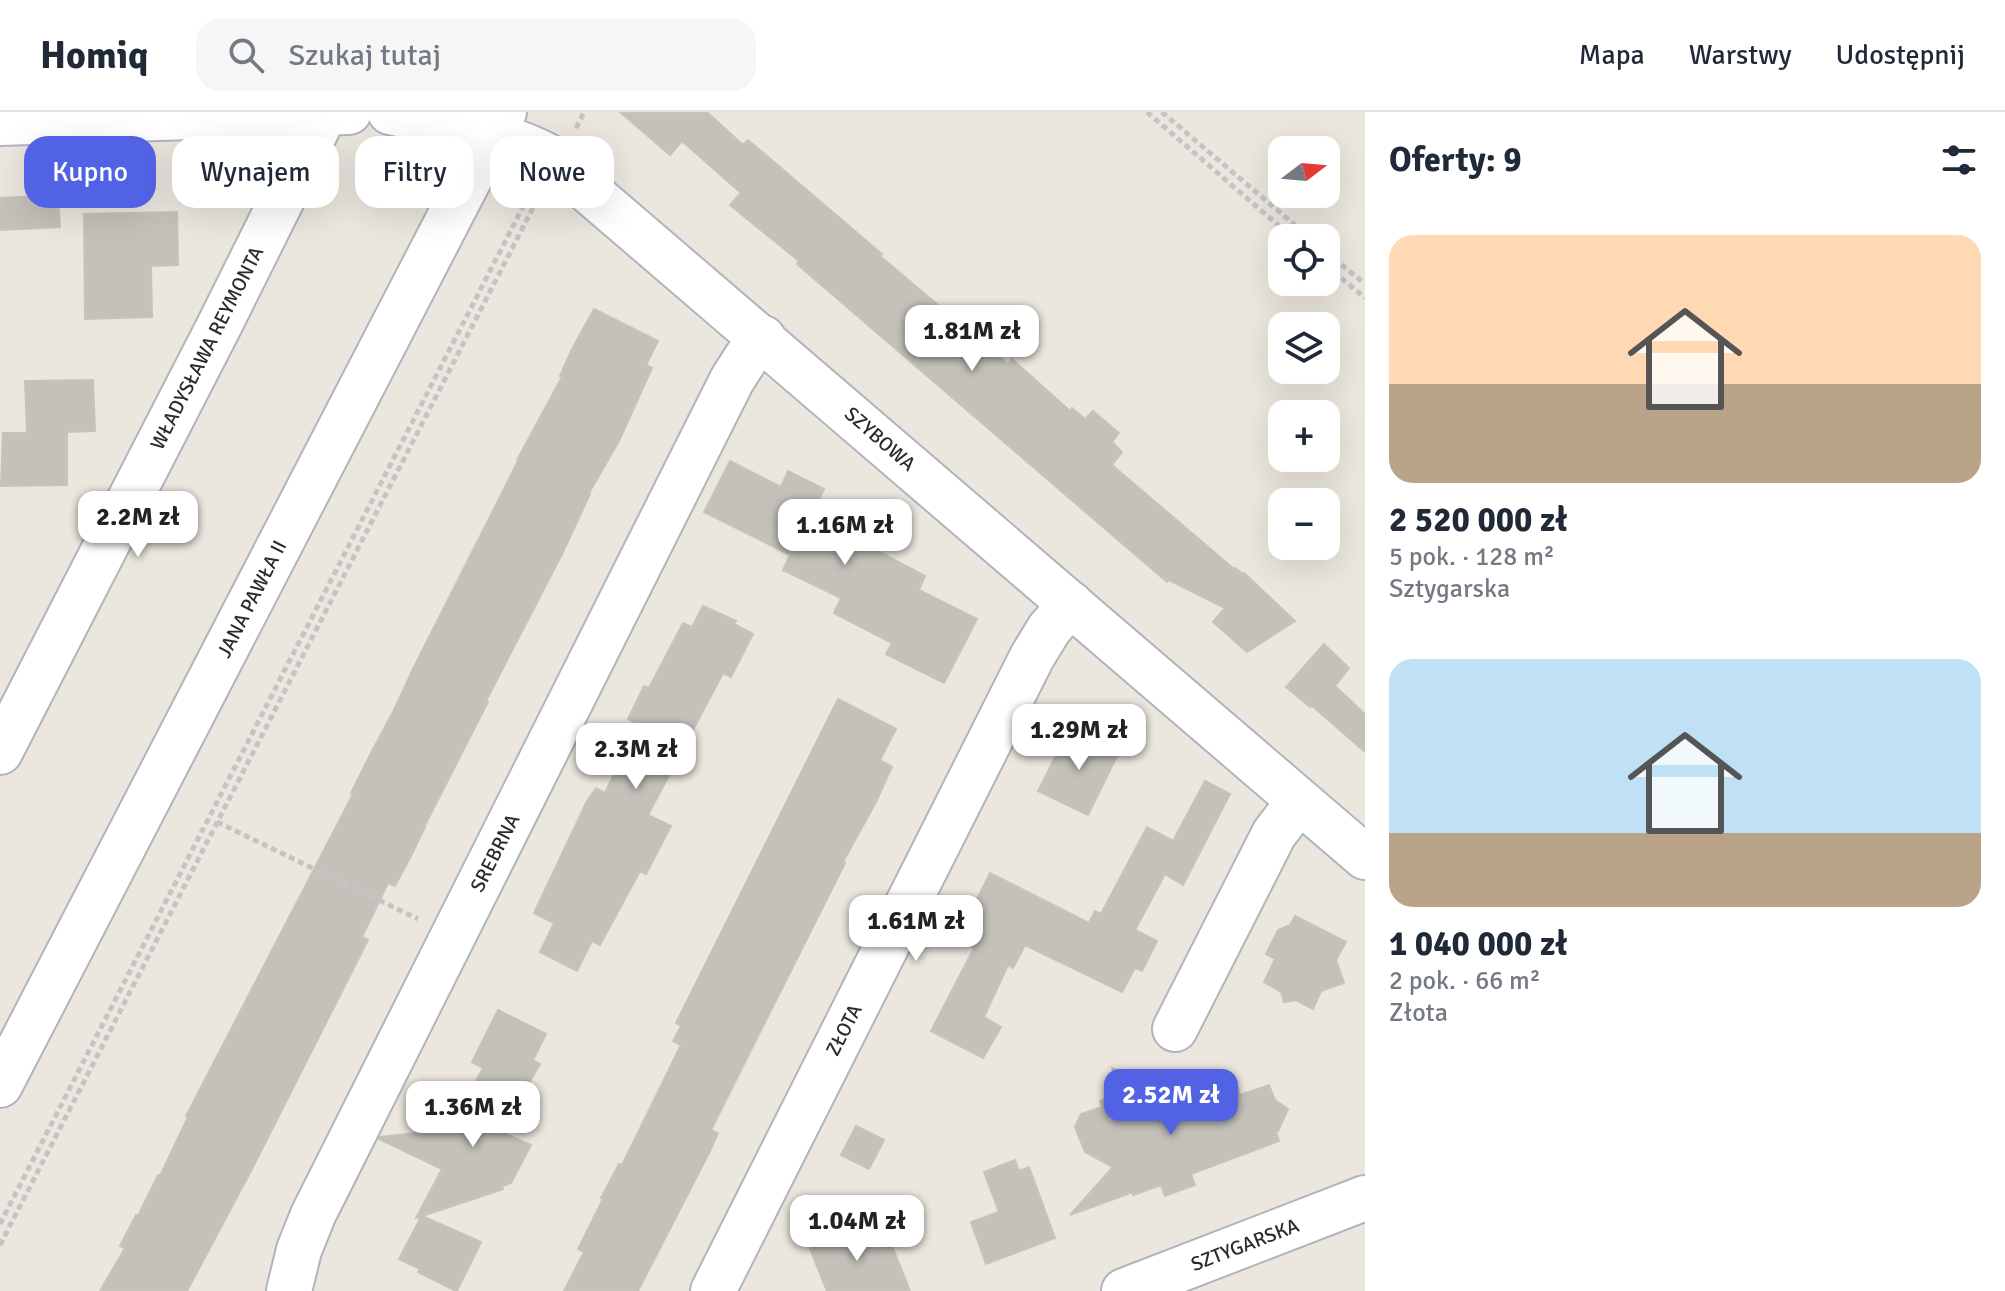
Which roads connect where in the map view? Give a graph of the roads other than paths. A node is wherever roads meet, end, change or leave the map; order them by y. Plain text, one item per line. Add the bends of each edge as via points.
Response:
1 (339, 112) edge
2 (390, 112) edge
3 (0, 123) edge
4 (498, 124) edge
5 (763, 338) junction
6 (1071, 604) junction
7 (0, 752) edge
8 (1299, 801) junction
9 (1365, 857) edge
10 (1175, 1029) dead end
11 (0, 1085) edge
12 (1365, 1198) edge
13 (1146, 1287) edge
14 (289, 1291) edge
15 (713, 1291) edge

1 - 3 street
1 - 7 street, WŁADYSŁAWA REYMONTA via 215,335
2 - 4 street, SZYBOWA
4 - 5 street, SZYBOWA via 553,160
4 - 11 street, JANA PAWŁA II
5 - 6 street, SZYBOWA
5 - 14 street, SREBRNA via 732,380 310,1222
6 - 8 street, SZYBOWA
6 - 15 street, ZŁOTA via 1032,657
8 - 9 street, SZYBOWA
8 - 10 street via 1274,834
12 - 13 street, SZTYGARSKA

